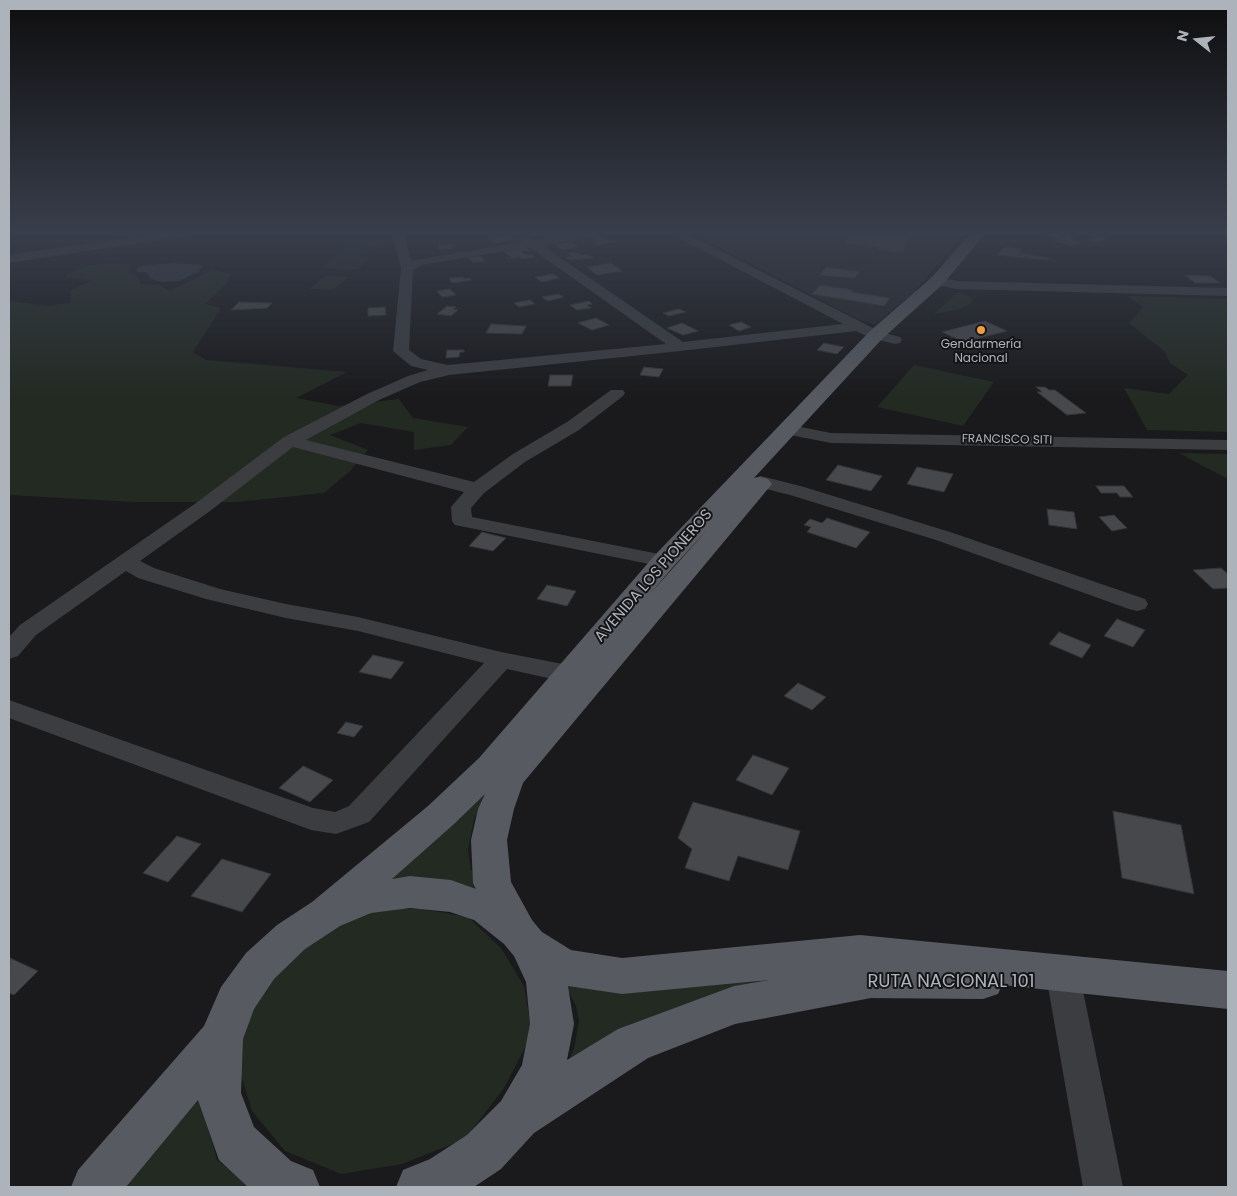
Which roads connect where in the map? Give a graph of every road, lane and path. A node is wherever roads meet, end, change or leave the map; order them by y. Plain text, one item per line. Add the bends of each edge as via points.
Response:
1 (405, 289) edge
2 (597, 289) edge
3 (787, 289) edge
4 (939, 289) edge
5 (1129, 289) edge
6 (1228, 292) edge
7 (877, 334) junction
8 (680, 347) junction
9 (448, 370) junction
10 (617, 393) dead end
11 (795, 431) junction
12 (290, 441) junction
13 (1228, 445) edge
14 (761, 482) junction
15 (477, 489) junction
16 (664, 561) junction
17 (124, 562) junction
18 (1137, 604) dead end
19 (9, 651) edge
20 (501, 660) junction
21 (568, 673) junction
22 (593, 681) junction
23 (9, 709) edge
24 (326, 914) junction
25 (523, 938) junction
26 (1064, 981) junction
27 (1147, 982) junction
28 (1228, 990) edge
29 (221, 1039) junction
30 (517, 1117) junction
31 (95, 1187) edge
32 (296, 1187) edge
33 (420, 1187) edge
34 (1103, 1187) edge

1 - 9 street via 401,350 416,364
2 - 8 street
3 - 7 street
4 - 7 main road, AVENIDA LOS PIONEROS
5 - 6 street
7 - 8 street
7 - 11 main road, AVENIDA LOS PIONEROS
8 - 9 street
9 - 12 street via 398,386
10 - 15 street
11 - 13 street, FRANCISCO SITI via 831,438
11 - 14 main road, AVENIDA LOS PIONEROS
11 - 16 main road, AVENIDA LOS PIONEROS
12 - 15 street
12 - 17 street
14 - 18 street via 943,536
14 - 22 main road, AVENIDA LOS PIONEROS
15 - 16 street via 461,507 462,521
16 - 21 main road, AVENIDA LOS PIONEROS
17 - 19 street via 28,630
17 - 20 street via 146,573 214,594 358,624
20 - 21 street
20 - 23 street via 359,814 336,823 311,819
21 - 22 street
21 - 24 main road, AVENIDA LOS PIONEROS via 491,768
22 - 25 main road, AVENIDA LOS PIONEROS via 508,778 496,809 489,840 492,883
24 - 25 main road, RUTA NACIONAL 101 via 368,898 410,892 451,896 488,910
24 - 29 main road via 291,936 260,966 236,1000
25 - 27 main road, RUTA NACIONAL 101 via 564,967 622,976 860,953
25 - 30 main road, AVENIDA LOS PIONEROS via 547,981 552,1024 543,1071
26 - 27 main road, RUTA NACIONAL 101
26 - 30 main road, RUTA NACIONAL 101 via 871,980 734,1004 632,1043
26 - 34 street
27 - 28 main road, RUTA NACIONAL 101
29 - 31 main road
29 - 32 main road via 218,1093 236,1143 276,1180
30 - 33 main road via 484,1152 443,1179

